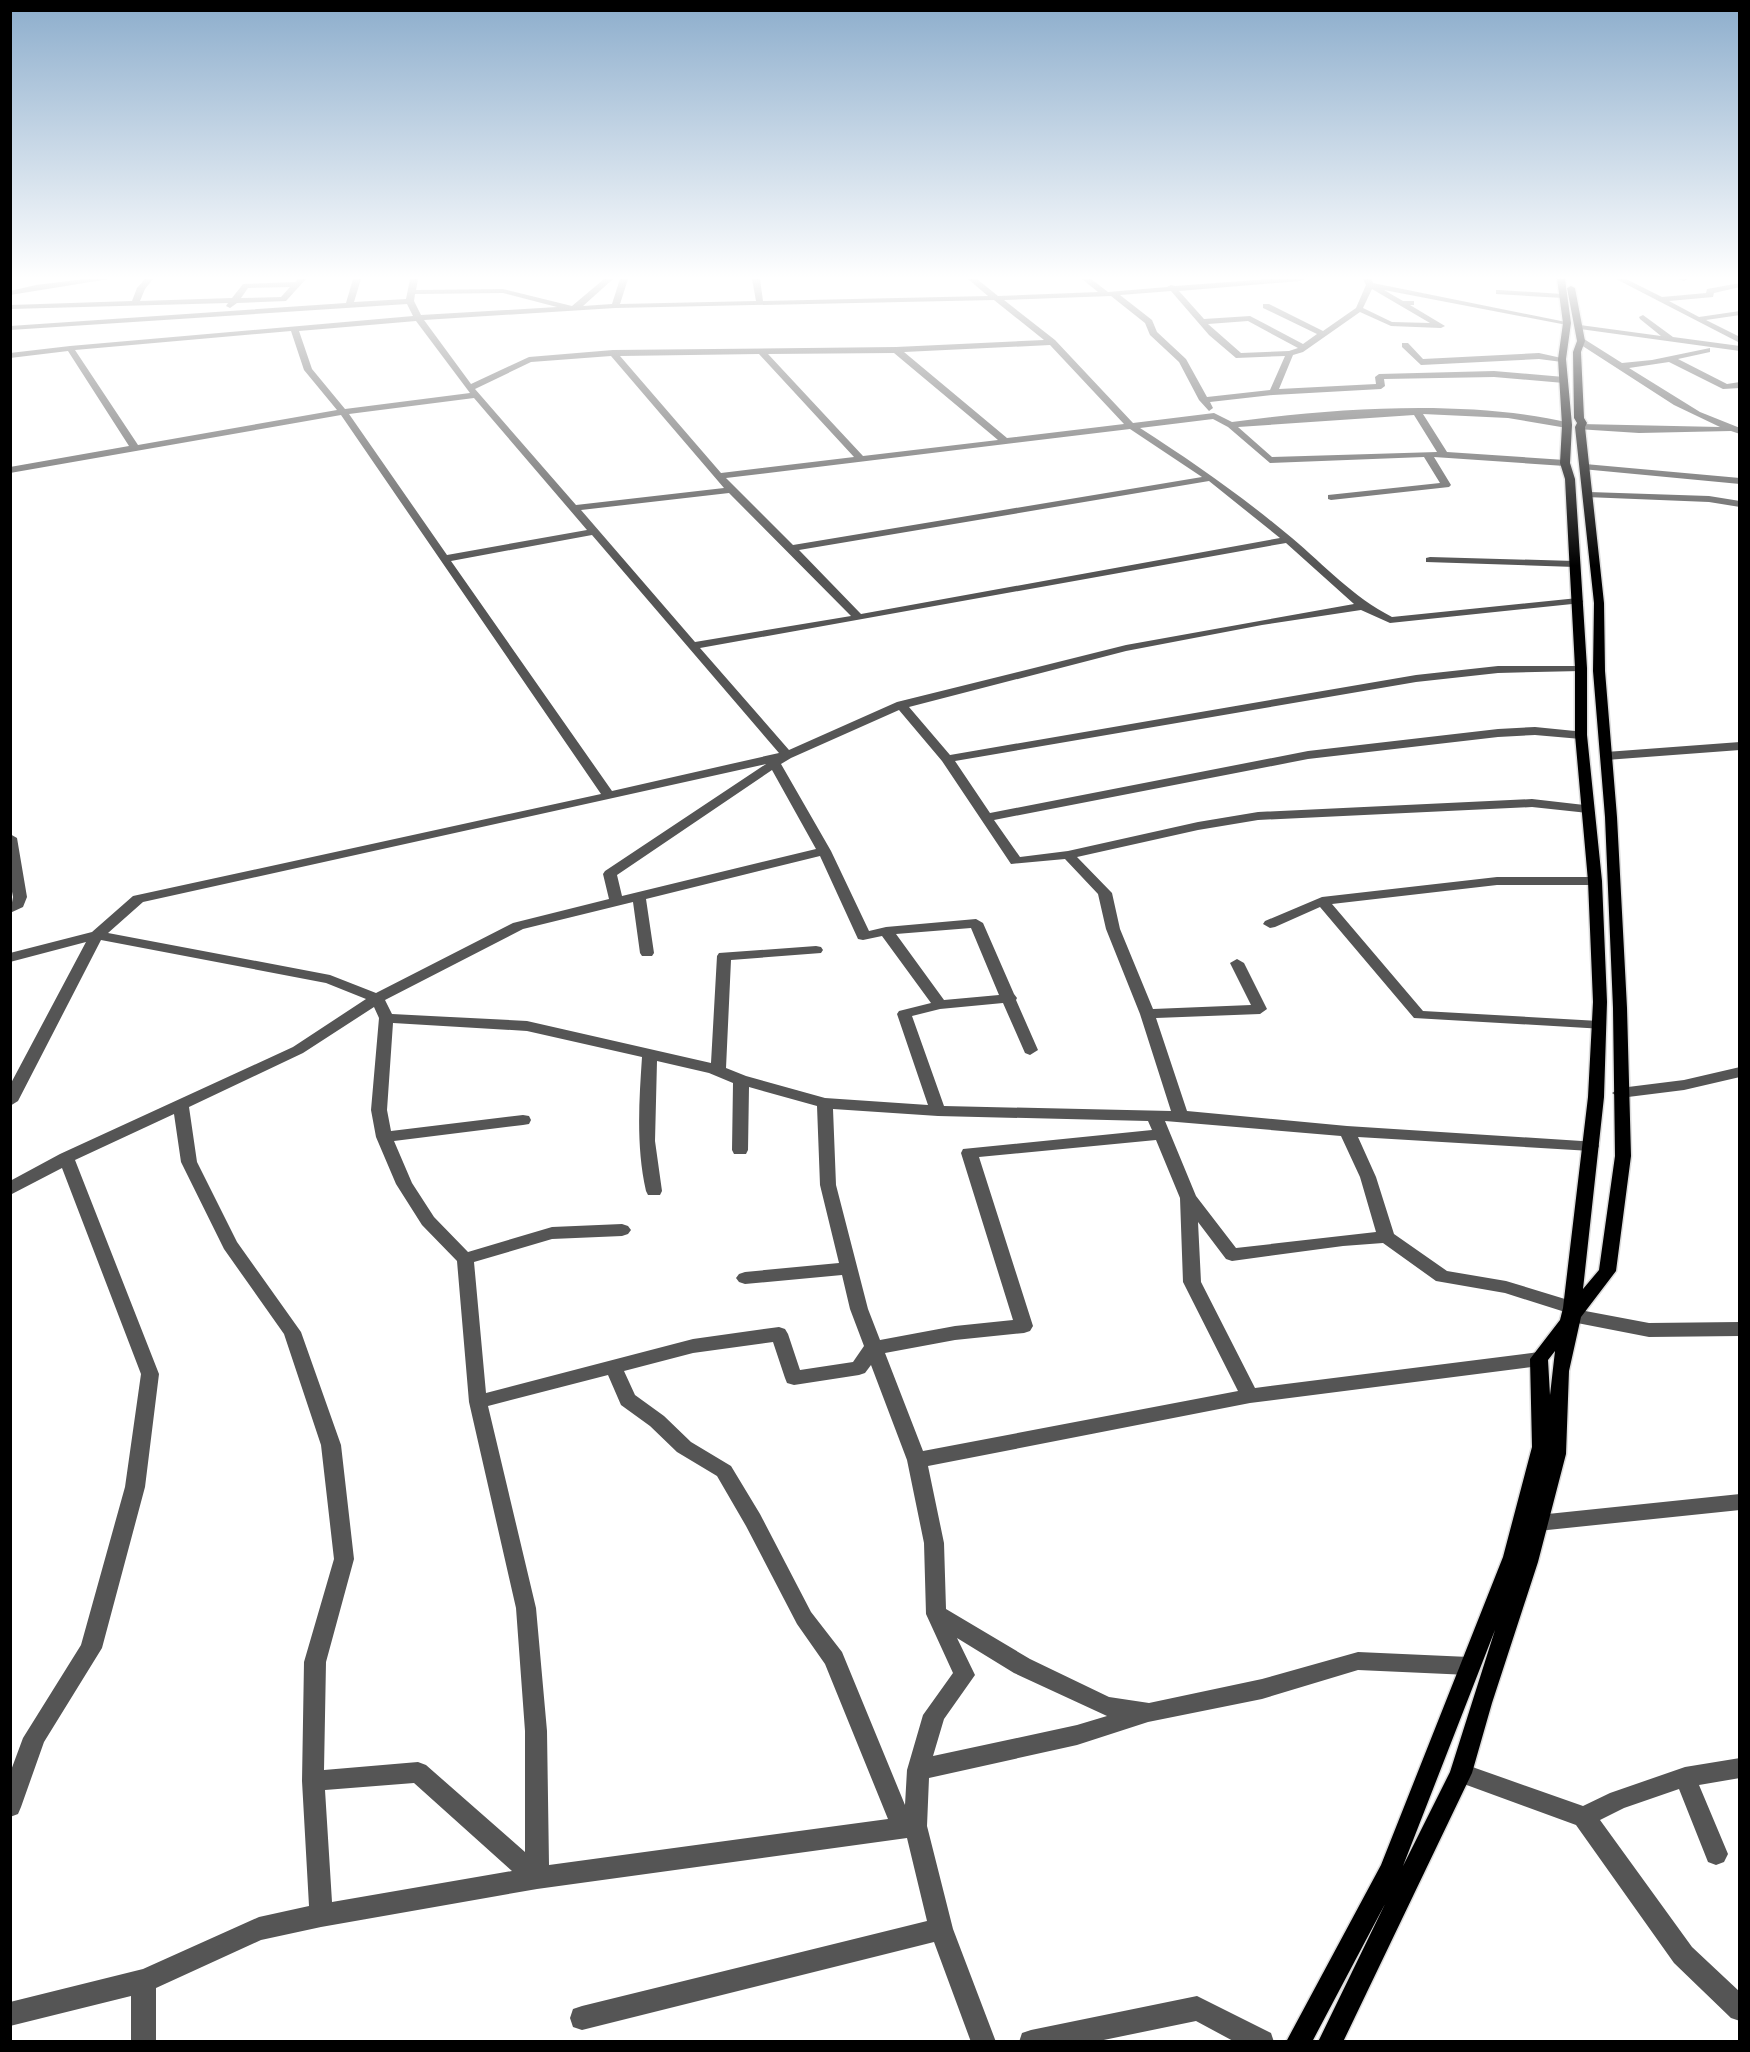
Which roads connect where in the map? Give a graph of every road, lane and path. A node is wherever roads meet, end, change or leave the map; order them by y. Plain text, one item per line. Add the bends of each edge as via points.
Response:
1 (87, 375) edge
2 (312, 375) edge
3 (460, 375) edge
4 (503, 375) edge
5 (631, 375) edge
6 (782, 375) edge
7 (926, 375) edge
8 (1083, 375) edge
9 (1190, 375) edge
10 (1281, 375) edge
11 (1465, 375) edge
12 (1503, 375) edge
13 (1564, 375) edge
14 (1576, 375) edge
15 (1632, 375) edge
16 (1702, 375) edge
17 (1564, 380) junction
18 (1739, 386) edge
19 (473, 392) junction
20 (1274, 392) junction
21 (1203, 400) junction
22 (1416, 411) junction
23 (344, 412) junction
24 (1214, 416) junction
25 (1130, 425) junction
26 (1231, 425) junction
27 (1574, 426) junction
28 (1739, 431) edge
29 (1005, 441) junction
30 (135, 448) junction
31 (1427, 454) junction
32 (1443, 454) junction
33 (862, 460) junction
34 (1565, 463) junction
35 (1585, 467) junction
36 (10, 470) edge
37 (720, 476) junction
38 (1211, 478) junction
39 (1740, 481) edge
40 (731, 490) junction
41 (1589, 495) junction
42 (1331, 497) dead end
43 (1720, 501) junction
44 (1740, 504) edge
45 (573, 508) junction
46 (1571, 515) junction
47 (1740, 516) edge
48 (1590, 518) junction
49 (593, 532) junction
50 (1288, 540) junction
51 (791, 548) junction
52 (444, 560) junction
53 (1430, 560) dead end
54 (1575, 564) junction
55 (1578, 601) junction
56 (1363, 606) junction
57 (859, 618) junction
58 (691, 646) junction
59 (1581, 668) junction
60 (901, 705) junction
61 (1581, 735) junction
62 (1740, 746) edge
63 (1606, 756) junction
64 (947, 759) junction
65 (781, 760) junction
66 (609, 796) junction
67 (1588, 809) junction
68 (988, 817) junction
69 (10, 838) edge
70 (824, 851) junction
71 (1068, 855) junction
72 (1595, 881) junction
73 (639, 896) junction
74 (1322, 901) junction
75 (616, 902) junction
76 (10, 909) edge
77 (1270, 924) dead end
78 (886, 932) junction
79 (97, 936) junction
80 (816, 950) dead end
81 (647, 953) dead end
82 (10, 958) edge
83 (1237, 963) dead end
84 (377, 998) junction
85 (1010, 998) junction
86 (940, 1005) junction
87 (1147, 1014) junction
88 (386, 1018) junction
89 (1599, 1026) junction
90 (1030, 1050) dead end
91 (650, 1055) junction
92 (718, 1072) junction
93 (1740, 1072) edge
94 (741, 1080) junction
95 (1620, 1093) junction
96 (10, 1101) edge
97 (825, 1103) junction
98 (181, 1104) junction
99 (938, 1111) junction
100 (1181, 1116) junction
101 (1155, 1117) junction
102 (523, 1120) dead end
103 (1347, 1131) junction
104 (1162, 1134) junction
105 (384, 1137) junction
106 (1591, 1146) junction
107 (740, 1150) dead end
108 (66, 1158) junction
109 (12, 1183) edge
110 (654, 1191) dead end
111 (1188, 1198) junction
112 (622, 1230) dead end
113 (1386, 1237) junction
114 (465, 1259) junction
115 (850, 1268) junction
116 (745, 1278) dead end
117 (1572, 1311) junction
118 (1740, 1329) edge
119 (873, 1348) junction
120 (1539, 1359) junction
121 (614, 1368) junction
122 (1250, 1396) junction
123 (478, 1402) junction
124 (917, 1460) junction
125 (1740, 1502) edge
126 (1538, 1523) junction
127 (936, 1614) junction
128 (1469, 1666) junction
129 (1149, 1713) junction
130 (1740, 1768) edge
131 (918, 1770) junction
132 (1461, 1773) junction
133 (1685, 1777) junction
134 (313, 1781) junction
135 (10, 1807) edge
136 (1584, 1817) junction
137 (916, 1826) junction
138 (1716, 1854) dead end
139 (537, 1878) junction
140 (321, 1915) junction
141 (941, 1929) junction
142 (144, 1981) junction
143 (1740, 2009) edge
144 (10, 2014) edge
145 (582, 2018) dead end
146 (143, 2042) edge
147 (984, 2042) edge
148 (1031, 2042) edge
149 (1262, 2042) edge
150 (1298, 2042) edge
151 (1330, 2042) edge

1 - 30 street
2 - 23 street
3 - 19 street
4 - 19 street
5 - 37 street
6 - 33 street
7 - 29 street
8 - 25 street
9 - 21 street
10 - 20 street
11 - 20 street via 1379,377 1382,386
12 - 17 street
13 - 17 main road
14 - 27 main road
15 - 28 street via 1674,402
16 - 18 street via 1726,387
17 - 27 main road
19 - 23 street
19 - 45 street
20 - 21 street
21 - 24 street
22 - 26 street
22 - 27 street via 1531,417
22 - 32 street
23 - 30 street
23 - 52 street
24 - 25 street
24 - 26 street
25 - 29 street
25 - 38 street
26 - 31 street via 1270,460
27 - 28 street
27 - 34 main road
27 - 35 main road
29 - 33 street
30 - 36 street
31 - 32 street
31 - 42 street via 1446,485
32 - 34 street
33 - 37 street
34 - 46 main road via 1570,479
35 - 39 street
35 - 41 main road
37 - 40 street
38 - 50 street
38 - 51 street
40 - 45 street
40 - 51 street
41 - 43 street
41 - 48 main road
43 - 44 street
43 - 47 street
45 - 49 street
46 - 48 main road
46 - 54 main road
48 - 63 main road via 1599,603 1599,671
49 - 52 street
49 - 58 street
50 - 56 street
50 - 57 street
51 - 57 street
52 - 66 street
53 - 54 street
54 - 55 main road
55 - 56 street via 1390,620
55 - 59 main road
56 - 60 street via 1126,648
57 - 58 street
58 - 65 street
59 - 61 main road
59 - 64 street via 1533,666 1390,681
60 - 64 street
60 - 65 street
61 - 67 main road
61 - 68 street via 1498,733 1308,755
62 - 63 street
63 - 95 main road via 1620,1008
64 - 68 street
65 - 66 street
65 - 70 street
65 - 75 street via 610,874
66 - 79 street via 138,899
67 - 71 street via 1532,803 1258,816
67 - 72 main road
68 - 71 street via 1016,861
69 - 76 street via 20,897
70 - 73 street
70 - 78 street via 863,936
71 - 87 street via 1105,893 1113,929
72 - 74 street via 1497,881
72 - 89 main road
73 - 75 street
73 - 81 street
74 - 77 street
74 - 89 street via 1419,1015
75 - 84 street via 518,926
78 - 85 street via 976,923
78 - 86 street
79 - 82 street
79 - 84 street via 330,979
79 - 96 street
80 - 92 street via 724,956
83 - 87 street via 1260,1009
84 - 88 street
84 - 98 street via 298,1050
85 - 86 street
85 - 90 street
86 - 99 street via 904,1014
87 - 100 street
88 - 91 street via 527,1026
88 - 105 street via 379,1110
89 - 106 main road
91 - 92 street
91 - 110 street via 648,1143
92 - 94 street
93 - 95 street via 1684,1085
94 - 97 street
94 - 107 street
95 - 117 main road via 1623,1156 1607,1271
97 - 99 street
97 - 115 street via 828,1185
98 - 108 street
98 - 134 street via 189,1162 230,1245 292,1332 331,1445 344,1558 315,1662
99 - 101 street
100 - 101 street
100 - 103 street
101 - 104 street
102 - 105 street
103 - 106 street
103 - 113 street via 1368,1177
104 - 111 street
104 - 119 street via 969,1154 1024,1326 955,1333
105 - 114 street via 404,1184 428,1221
106 - 117 main road
108 - 109 street
108 - 135 street via 150,1374 135,1487 91,1648 34,1738
111 - 113 street via 1232,1256
111 - 122 street via 1192,1282
112 - 114 street via 552,1233
113 - 117 street via 1442,1277 1506,1287
114 - 123 street
115 - 116 street
115 - 119 street
117 - 118 street via 1649,1330
117 - 120 main road
117 - 126 main road via 1560,1371 1556,1454
119 - 121 street via 859,1368 794,1378 779,1334 693,1346
119 - 124 street
120 - 122 street
120 - 128 main road via 1542,1447 1514,1557
121 - 123 street
121 - 137 street via 628,1400 684,1447 724,1471 804,1618 834,1659 896,1812
122 - 124 street
123 - 139 street via 526,1608 536,1731
124 - 127 street via 934,1543
125 - 126 street
126 - 132 main road
127 - 129 street via 1022,1666 1085,1696 1107,1706
127 - 131 street via 964,1675 934,1715
128 - 129 street via 1358,1661 1262,1689
128 - 150 main road via 1389,1871
129 - 131 street via 1077,1735
130 - 133 street
131 - 137 street
132 - 136 street
132 - 151 main road
133 - 136 street via 1618,1800
133 - 138 street
134 - 139 street via 418,1772
134 - 140 street
136 - 143 street via 1683,1955
137 - 139 street
137 - 141 street
139 - 140 street
140 - 142 street via 259,1929
141 - 145 street
141 - 147 street
142 - 144 street
142 - 146 street
148 - 149 street via 1197,2008

